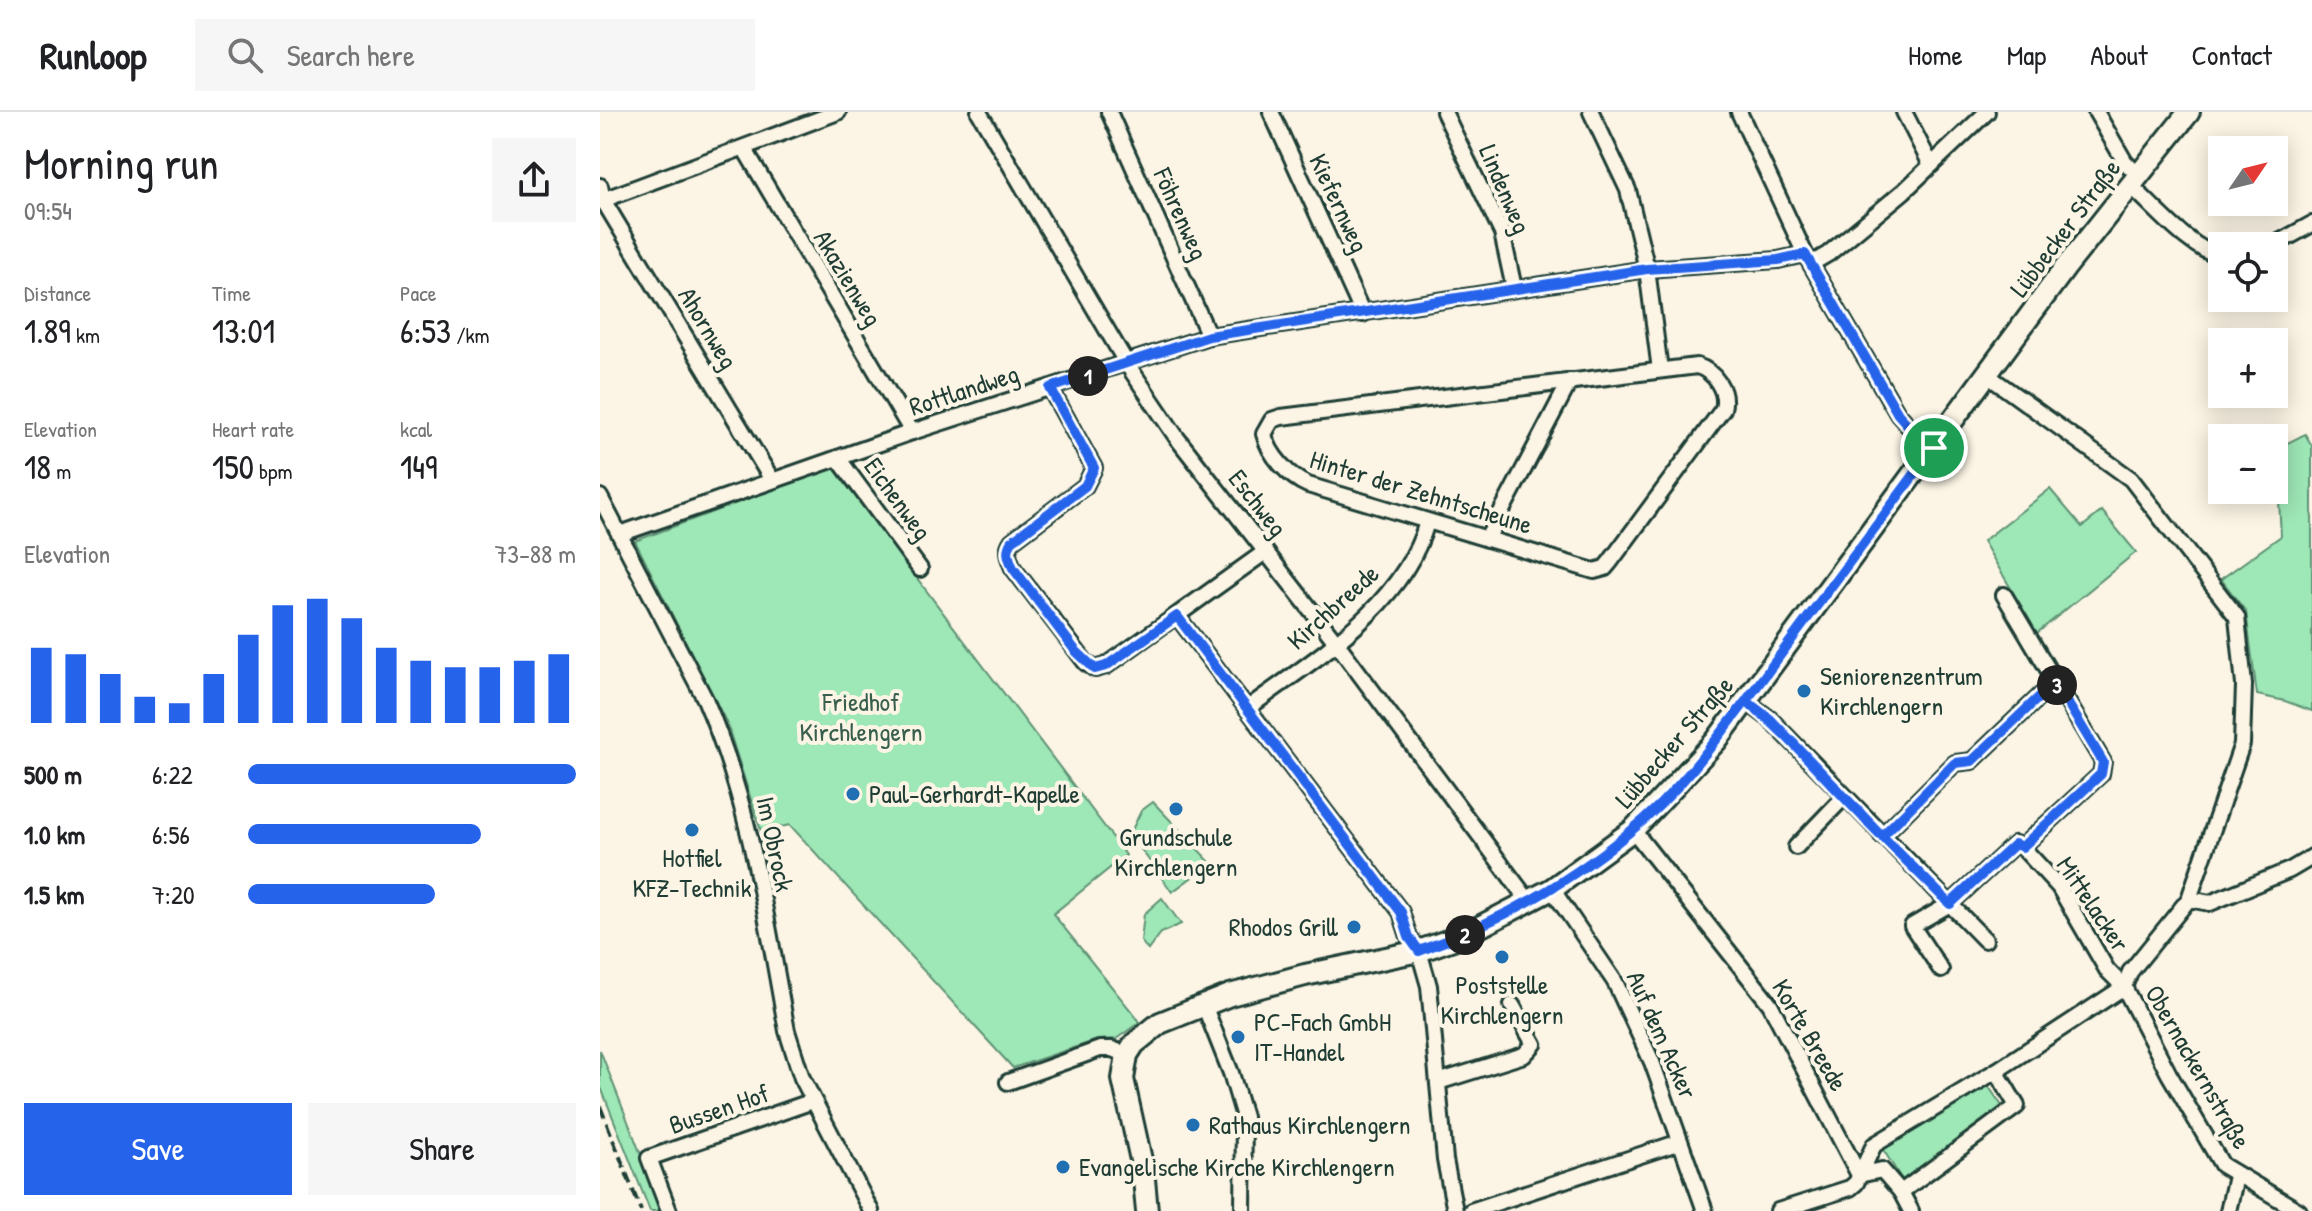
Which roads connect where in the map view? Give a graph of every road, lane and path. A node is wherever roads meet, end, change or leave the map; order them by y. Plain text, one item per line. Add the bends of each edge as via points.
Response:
1 (838, 112) edge
2 (979, 112) edge
3 (1109, 112) edge
4 (1271, 112) edge
5 (1444, 112) edge
6 (1591, 112) edge
7 (1739, 112) edge
8 (1904, 112) edge
9 (1987, 112) edge
10 (2096, 112) edge
11 (2189, 112) edge
12 (744, 148) junction
13 (1931, 165) junction
14 (2134, 180) junction
15 (601, 196) edge
16 (2312, 224) edge
17 (2288, 237) edge
18 (2208, 253) edge
19 (1808, 259) junction
20 (1647, 269) junction
21 (1514, 288) junction
22 (1363, 314) junction
23 (1209, 336) junction
24 (1127, 364) junction
25 (1660, 370) junction
26 (1987, 375) junction
27 (1570, 381) junction
28 (1050, 388) junction
29 (912, 432) junction
30 (1934, 448) junction
31 (838, 458) junction
32 (772, 480) junction
33 (600, 497) edge
34 (1427, 522) junction
35 (620, 534) junction
36 (1487, 539) junction
37 (1265, 552) junction
38 (920, 569) dead end
39 (2004, 595) dead end
40 (1177, 616) junction
41 (1336, 642) junction
42 (2055, 682) junction
43 (1746, 701) junction
44 (1248, 708) junction
45 (1844, 797) junction
46 (1633, 830) junction
47 (1882, 836) junction
48 (1796, 847) dead end
49 (2022, 847) junction
50 (2312, 857) edge
51 (1552, 889) junction
52 (2189, 899) junction
53 (1530, 903) junction
54 (1950, 904) junction
55 (1985, 940) dead end
56 (1419, 951) junction
57 (1941, 970) dead end
58 (2124, 987) junction
59 (1204, 1005) junction
60 (1512, 1005) dead end
61 (1127, 1055) junction
62 (1996, 1071) junction
63 (1008, 1082) dead end
64 (1438, 1082) junction
65 (813, 1101) junction
66 (1680, 1142) junction
67 (1859, 1175) junction
68 (2236, 1176) junction
69 (1901, 1192) junction
70 (669, 1211) edge
71 (871, 1211) edge
72 (1147, 1211) edge
73 (1243, 1211) edge
74 (1455, 1211) edge
75 (1471, 1211) edge
76 (1705, 1211) edge
77 (1778, 1211) edge
78 (1911, 1211) edge
79 (2228, 1211) edge
80 (2299, 1211) edge

1 - 12 street
2 - 24 street, Eschweg
3 - 23 street, Föhrenweg
4 - 22 street, Kiefernweg
5 - 21 street, Lindenweg via 1502,233
6 - 20 street via 1628,190
7 - 19 street
8 - 13 street
9 - 13 street
10 - 14 street
11 - 14 street, Lübbecker Straße
12 - 15 street
12 - 29 street, Akazienweg
13 - 19 street via 1828,254
14 - 18 street
14 - 26 street, Lübbecker Straße
15 - 32 street, Ahornweg
16 - 17 street
19 - 20 street, Rottlandweg
19 - 30 street via 1898,414
20 - 21 street, Rottlandweg
20 - 25 street
21 - 22 street, Rottlandweg
22 - 23 street, Rottlandweg
23 - 24 street, Rottlandweg
24 - 28 street, Rottlandweg
24 - 37 street, Eschweg
25 - 27 street, Hinter der Zehntscheune
25 - 36 street, Hinter der Zehntscheune via 1704,368 1724,393 1723,409 1605,568 1594,571
26 - 30 street, Lübbecker Straße
26 - 52 street, Obernackernstraße via 2131,479 2237,617 2244,685 2242,744
27 - 34 street, Hinter der Zehntscheune via 1281,417 1266,426 1266,442 1296,480
27 - 36 street
28 - 29 street, Rottlandweg
28 - 40 street via 1094,468 1085,486 1012,541 1008,557 1013,568 1095,669
29 - 31 street, Rottlandweg
30 - 43 street, Lübbecker Straße
31 - 32 street, Rottlandweg
31 - 38 street, Eichenweg
32 - 35 street, Rottlandweg
33 - 35 street, Im Obrock
34 - 36 street, Hinter der Zehntscheune
34 - 41 street, Kirchbreede via 1405,571
35 - 65 street, Im Obrock via 719,730 750,833 787,1031
37 - 40 street
37 - 41 street, Eschweg
39 - 42 street
40 - 44 street
41 - 44 street, Kirchbreede
41 - 53 street, Eschweg
42 - 47 street via 1972,761 1955,763
42 - 49 street via 2103,762 2101,774
43 - 45 street
43 - 46 street, Lübbecker Straße via 1706,754
44 - 56 street via 1401,912
45 - 47 street
45 - 48 street
46 - 51 street, Lübbecker Straße
46 - 67 street, Korte Breede via 1770,1004
47 - 54 street
49 - 54 street, Mittelacker via 2015,844
49 - 58 street, Mittelacker via 2059,887 2107,970
50 - 52 street via 2210,903
51 - 53 street, Lübbecker Straße
51 - 66 street, Auf dem Acker via 1615,982 1652,1062
52 - 58 street, Obernackernstraße via 2130,972
53 - 56 street, Lübbecker Straße
54 - 55 street
54 - 57 street, Mittelacker via 1912,926
56 - 59 street, Lübbecker Straße via 1305,975
56 - 64 street via 1429,986
58 - 62 street
58 - 68 street, Obernackernstraße via 2222,1165
59 - 61 street, Lübbecker Straße via 1160,1023
59 - 73 street via 1244,1117
60 - 64 street via 1534,1044 1524,1055
61 - 63 street via 1100,1049
61 - 72 street via 1124,1087 1141,1153
62 - 67 street via 1874,1145
62 - 69 street via 2017,1106
64 - 74 street
65 - 70 street, Bussen Hof via 649,1158
65 - 71 street, Im Obrock
66 - 75 street
66 - 76 street, Auf dem Acker
67 - 69 street via 1882,1170
67 - 77 street via 1850,1188
68 - 79 street
68 - 80 street, Obernackernstraße
69 - 78 street

